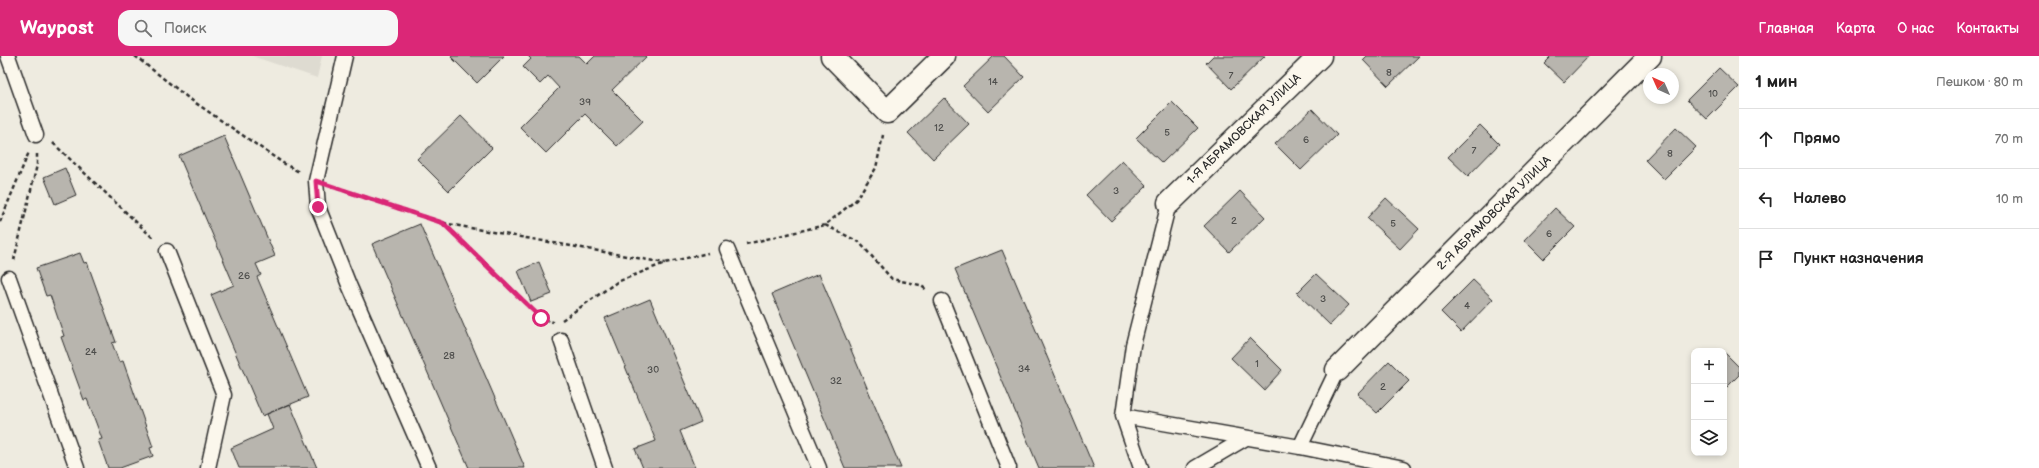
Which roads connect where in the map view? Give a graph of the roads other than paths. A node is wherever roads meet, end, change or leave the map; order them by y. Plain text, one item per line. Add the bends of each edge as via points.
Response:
1 (8, 56) edge
2 (345, 56) edge
3 (832, 56) edge
4 (944, 56) edge
5 (1320, 56) edge
6 (1650, 56) edge
7 (34, 129) road end
8 (1169, 203) joint
9 (727, 249) dead end
10 (167, 251) road end
11 (9, 278) road end
12 (942, 301) dead end
13 (561, 340) road end
14 (1337, 370) joint
15 (1123, 416) junction
16 (1246, 438) junction
17 (1300, 447) junction
18 (78, 468) edge
19 (208, 468) edge
20 (429, 468) edge
21 (605, 468) edge
22 (819, 468) edge
23 (1009, 468) edge
24 (1141, 468) edge
25 (1194, 468) edge
26 (1404, 468) edge

1 - 7 lane
2 - 20 lane via 316,181 318,207
3 - 4 street via 887,112
5 - 8 street, 1-Я АБРАМОВСКАЯ УЛИЦА
6 - 14 street, 2-Я АБРАМОВСКАЯ УЛИЦА
8 - 15 lane via 1133,345
9 - 22 lane
10 - 19 lane via 224,395
11 - 18 lane
12 - 23 lane
13 - 21 lane
14 - 17 lane
15 - 16 lane
15 - 24 lane
16 - 17 lane
16 - 25 lane
17 - 26 lane

